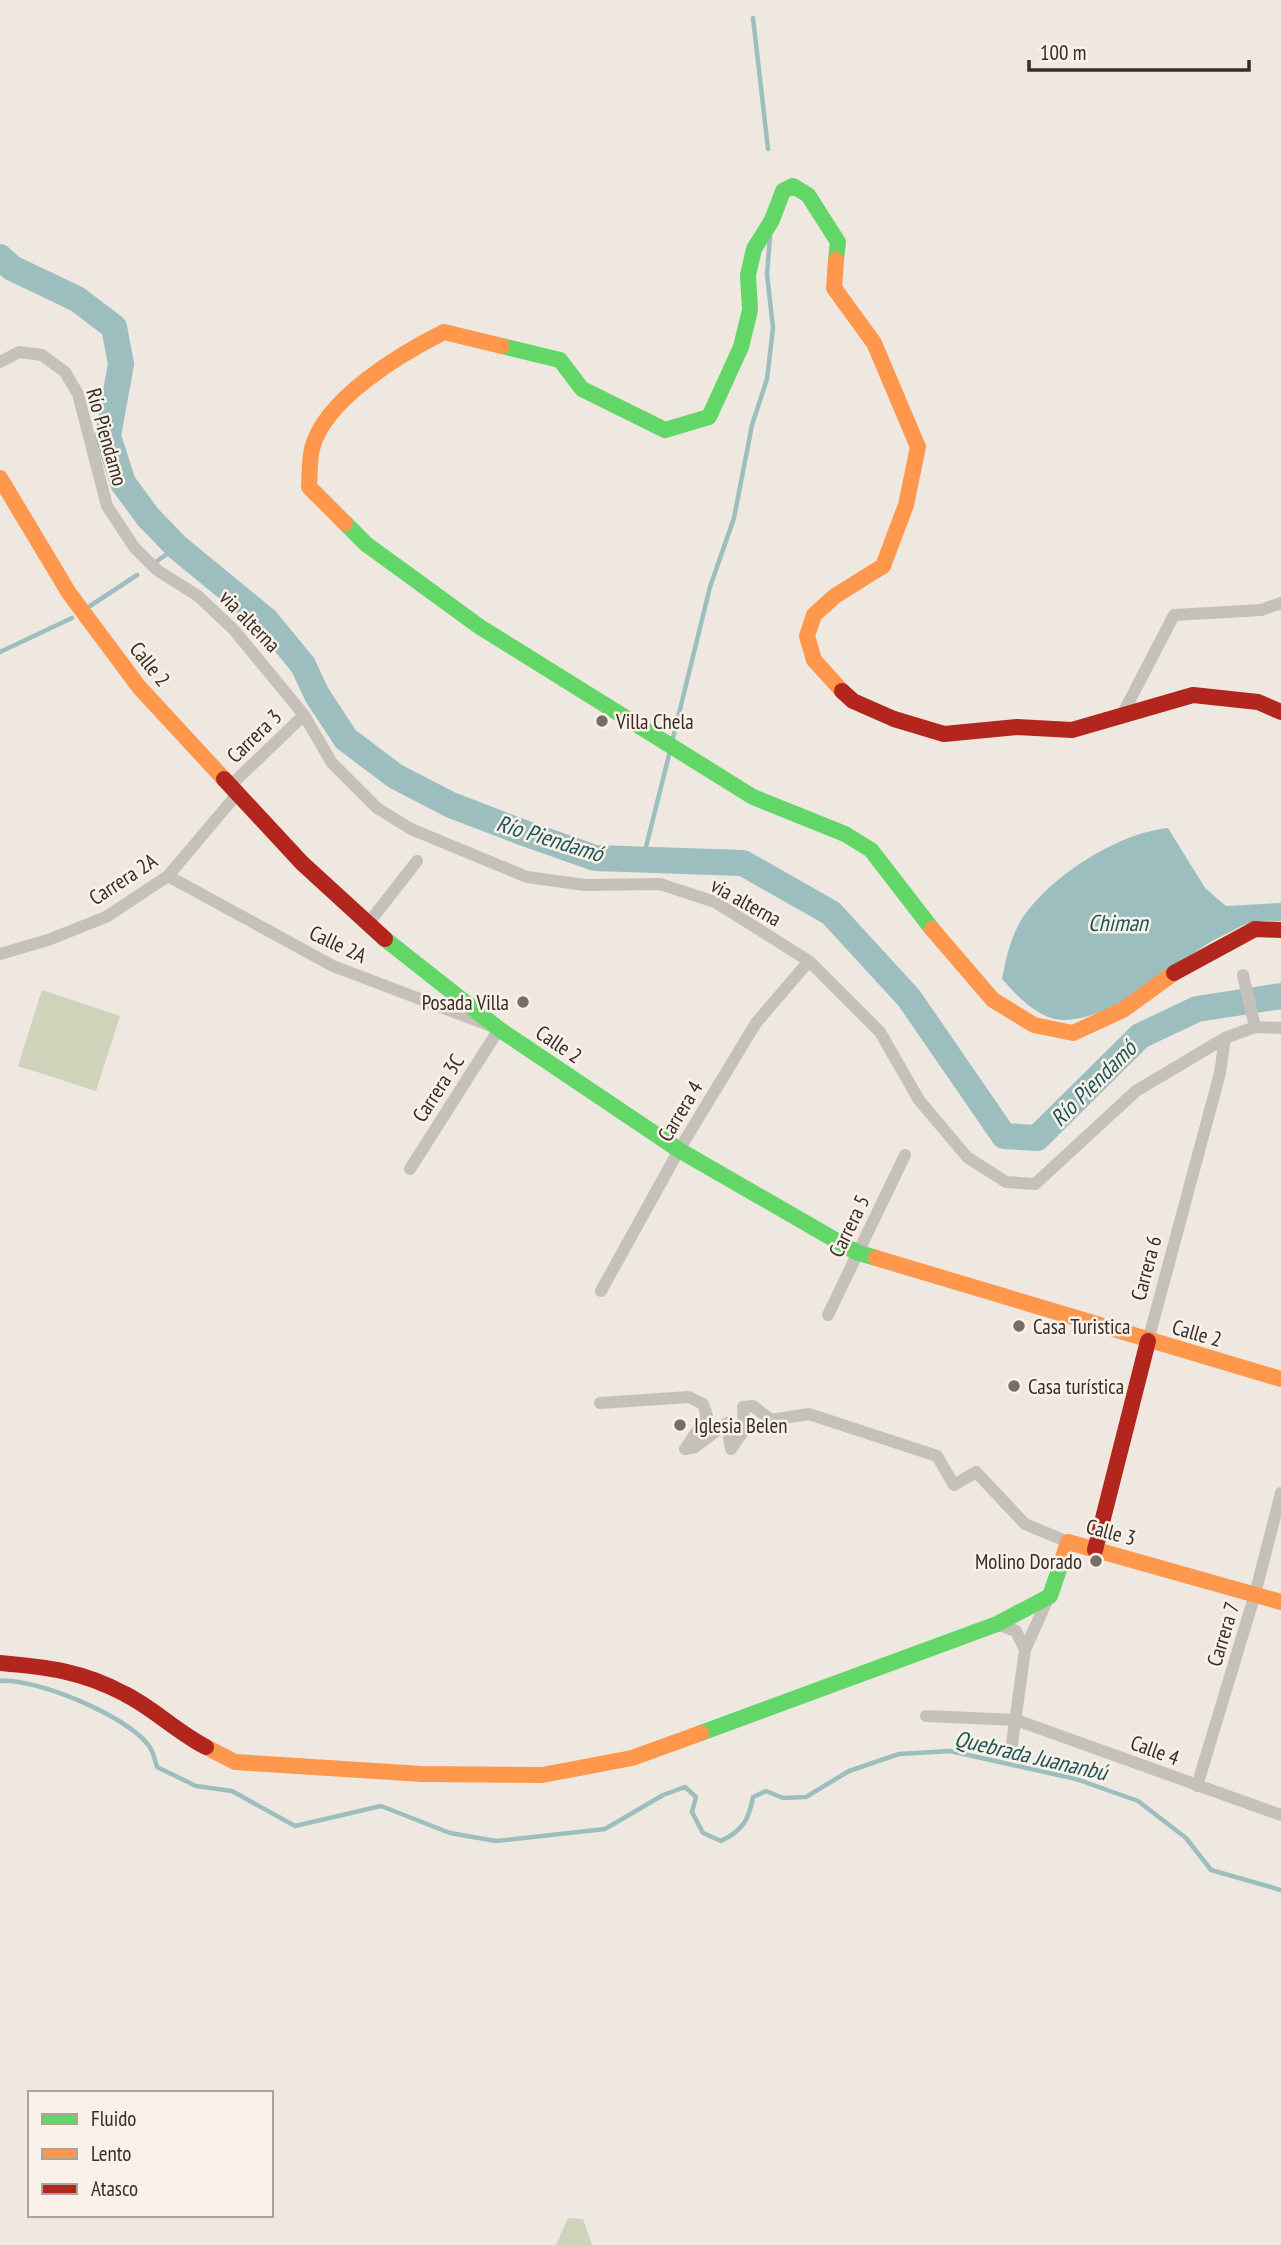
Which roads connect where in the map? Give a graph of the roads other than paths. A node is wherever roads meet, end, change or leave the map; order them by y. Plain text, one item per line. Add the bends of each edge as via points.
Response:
1 (0, 362) edge
2 (0, 478) edge
3 (157, 570) joint
4 (1281, 603) edge
5 (1281, 712) edge
6 (304, 715) junction
7 (1121, 717) junction
8 (234, 789) junction
9 (417, 861) dead end
10 (168, 876) junction
11 (367, 925) junction
12 (1281, 930) edge
13 (0, 954) edge
14 (809, 961) junction
15 (1244, 975) dead end
16 (1255, 1027) junction
17 (1281, 1028) edge
18 (499, 1029) junction
19 (1224, 1038) junction
20 (679, 1150) junction
21 (905, 1155) dead end
22 (410, 1169) dead end
23 (856, 1252) junction
24 (601, 1291) dead end
25 (828, 1315) dead end
26 (1148, 1341) junction
27 (1281, 1379) edge
28 (600, 1403) dead end
29 (1281, 1493) edge
30 (1068, 1542) junction
31 (1096, 1550) junction
32 (1255, 1594) junction
33 (1049, 1596) junction
34 (1281, 1602) edge
35 (997, 1624) junction
36 (1026, 1650) junction
37 (0, 1664) edge
38 (926, 1716) dead end
39 (1016, 1720) junction
40 (1011, 1751) dead end
41 (1197, 1786) junction
42 (1281, 1815) edge

1 - 3 street, Río Piendamo via 19,352 42,355 65,372 78,394 107,506 134,547
2 - 8 street, Calle 2 via 69,593 139,687
3 - 6 street, via alterna via 198,596 234,630
4 - 7 street via 1261,610 1174,615
5 - 7 street via 1258,702 1193,695
6 - 8 street, Carrera 3
6 - 14 street, via alterna via 332,763 377,808 411,829 527,877 585,885 660,884 715,902
7 - 12 street via 1072,730 1017,727 944,734 853,701 814,660 807,636 814,615 883,566 906,505 918,447 874,343 834,288 838,242 808,195 793,186 783,191 754,249 748,275 750,310 741,347 709,417 665,430 582,389 560,360 444,332 396,356 357,386 336,406 312,447 309,487 366,544 480,627 753,797 845,834 871,850 978,984 993,1000 1034,1025 1073,1033 1123,1010 1164,979 1238,936 1255,929
8 - 10 street, Carrera 2A
8 - 11 street, Calle 2
9 - 11 street
10 - 13 street, Carrera 2A via 106,917
10 - 18 street, Calle 2A via 333,966
11 - 18 street, Calle 2
14 - 19 street, via alterna via 880,1032 919,1100 967,1157 1006,1182 1035,1184 1136,1091
14 - 20 street, Carrera 4 via 756,1023
15 - 16 street
16 - 17 street, via alterna
16 - 19 street, via alterna
18 - 20 street, Calle 2
18 - 22 street, Carrera 3C
19 - 26 street, Carrera 6 via 1220,1073
20 - 23 street, Calle 2
20 - 24 street, Carrera 4
21 - 23 street, Carrera 5
23 - 25 street, Carrera 5
23 - 26 street, Calle 2
26 - 27 street, Calle 2
26 - 31 street, Carrera 6
28 - 30 street, Calle 3 via 689,1397 703,1404 707,1416 685,1449 695,1447 727,1423 731,1450 744,1430 743,1408 753,1406 771,1420 809,1415 937,1456 954,1485 976,1472 1025,1524
29 - 32 street, Carrera 7
30 - 31 street, Calle 3
30 - 33 street
31 - 32 street, Calle 3
32 - 34 street, Calle 3
32 - 41 street, Carrera 7
33 - 35 street
33 - 36 street
35 - 36 street via 1016,1631
35 - 37 street via 632,1758 542,1774 422,1774 235,1762 180,1734 126,1694 64,1669
36 - 39 street
38 - 39 street, Calle 4
39 - 40 street
39 - 41 street, Calle 4
41 - 42 street, Calle 4

